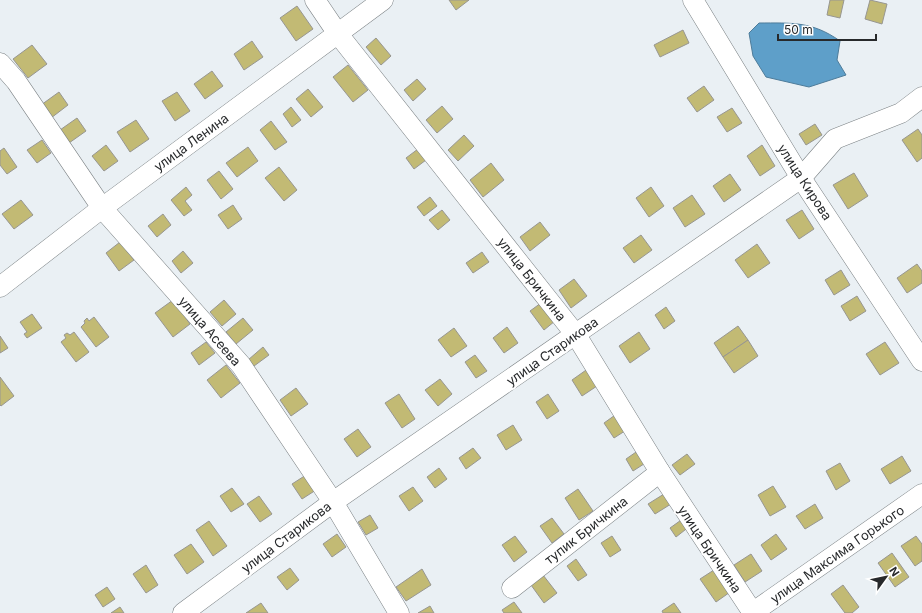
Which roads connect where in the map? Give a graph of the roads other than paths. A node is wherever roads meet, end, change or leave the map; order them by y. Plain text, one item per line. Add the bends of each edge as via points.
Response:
1 (315, 0) edge
2 (383, 0) edge
3 (693, 0) edge
4 (338, 34) junction
5 (0, 63) edge
6 (922, 97) edge
7 (801, 178) junction
8 (102, 208) junction
9 (0, 286) edge
10 (576, 335) junction
11 (922, 361) edge
12 (660, 472) junction
13 (922, 494) edge
14 (332, 502) junction
15 (512, 588) dead end
16 (183, 613) edge
17 (399, 613) edge
18 (752, 613) edge

1 - 4 street, улица Бричкина
2 - 4 street, улица Ленина
3 - 7 street, улица Кирова
4 - 8 street, улица Ленина
4 - 10 street, улица Бричкина
5 - 8 street, улица Асеева via 16,81
6 - 7 street, улица Старикова via 901,113 835,139
7 - 10 street, улица Старикова
7 - 11 street, улица Кирова
8 - 9 street, улица Ленина
8 - 14 street, улица Асеева via 241,365
10 - 12 street, улица Бричкина
10 - 14 street, улица Старикова
12 - 15 street, тупик Бричкина
12 - 18 street, улица Бричкина
13 - 18 street, улица Максима Горького
14 - 16 street, улица Старикова
14 - 17 street, улица Асеева

